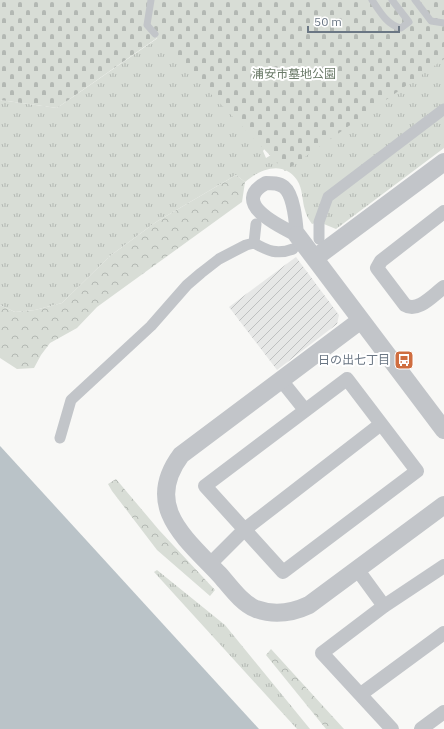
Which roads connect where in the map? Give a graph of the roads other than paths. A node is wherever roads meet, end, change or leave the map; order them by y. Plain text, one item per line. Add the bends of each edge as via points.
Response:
1 (151, 0) edge
2 (372, 0) edge
3 (392, 0) edge
4 (415, 0) edge
5 (444, 23) edge
6 (155, 34) dead end
7 (444, 110) edge
8 (444, 162) edge
9 (444, 212) edge
10 (256, 224) dead end
11 (319, 239) dead end
12 (295, 242) joint
13 (254, 243) junction
14 (316, 258) junction
15 (444, 287) edge
16 (361, 320) junction
17 (281, 380) junction
18 (305, 410) junction
19 (381, 424) junction
20 (444, 430) edge
21 (60, 438) dead end
22 (444, 505) edge
23 (244, 530) junction
24 (210, 564) junction
25 (444, 566) edge
26 (357, 569) junction
27 (384, 606) junction
28 (444, 633) edge
29 (360, 694) junction
30 (444, 712) edge
31 (392, 729) edge
32 (421, 729) edge

1 - 6 lane via 147,25
2 - 3 lane via 387,21 401,28 409,22
4 - 5 lane via 431,21
7 - 11 street via 328,197 319,222
8 - 14 street
9 - 15 street via 380,261 378,268 409,307 418,307
10 - 13 street
12 - 13 street via 283,252 269,252
12 - 14 street
13 - 21 street via 219,259 201,272 152,326 71,400
14 - 16 street
16 - 17 street
16 - 20 street
17 - 18 street
17 - 24 street via 185,451 171,469 165,496 170,516 183,536
18 - 19 street via 347,379
18 - 23 street via 205,486
19 - 23 street
19 - 23 street via 417,471 283,572
22 - 26 street
23 - 24 street
24 - 26 street via 246,603 254,608 276,613 298,610 309,605
25 - 27 street
26 - 27 street
27 - 29 street via 322,653
28 - 29 street
29 - 31 street
30 - 32 street

